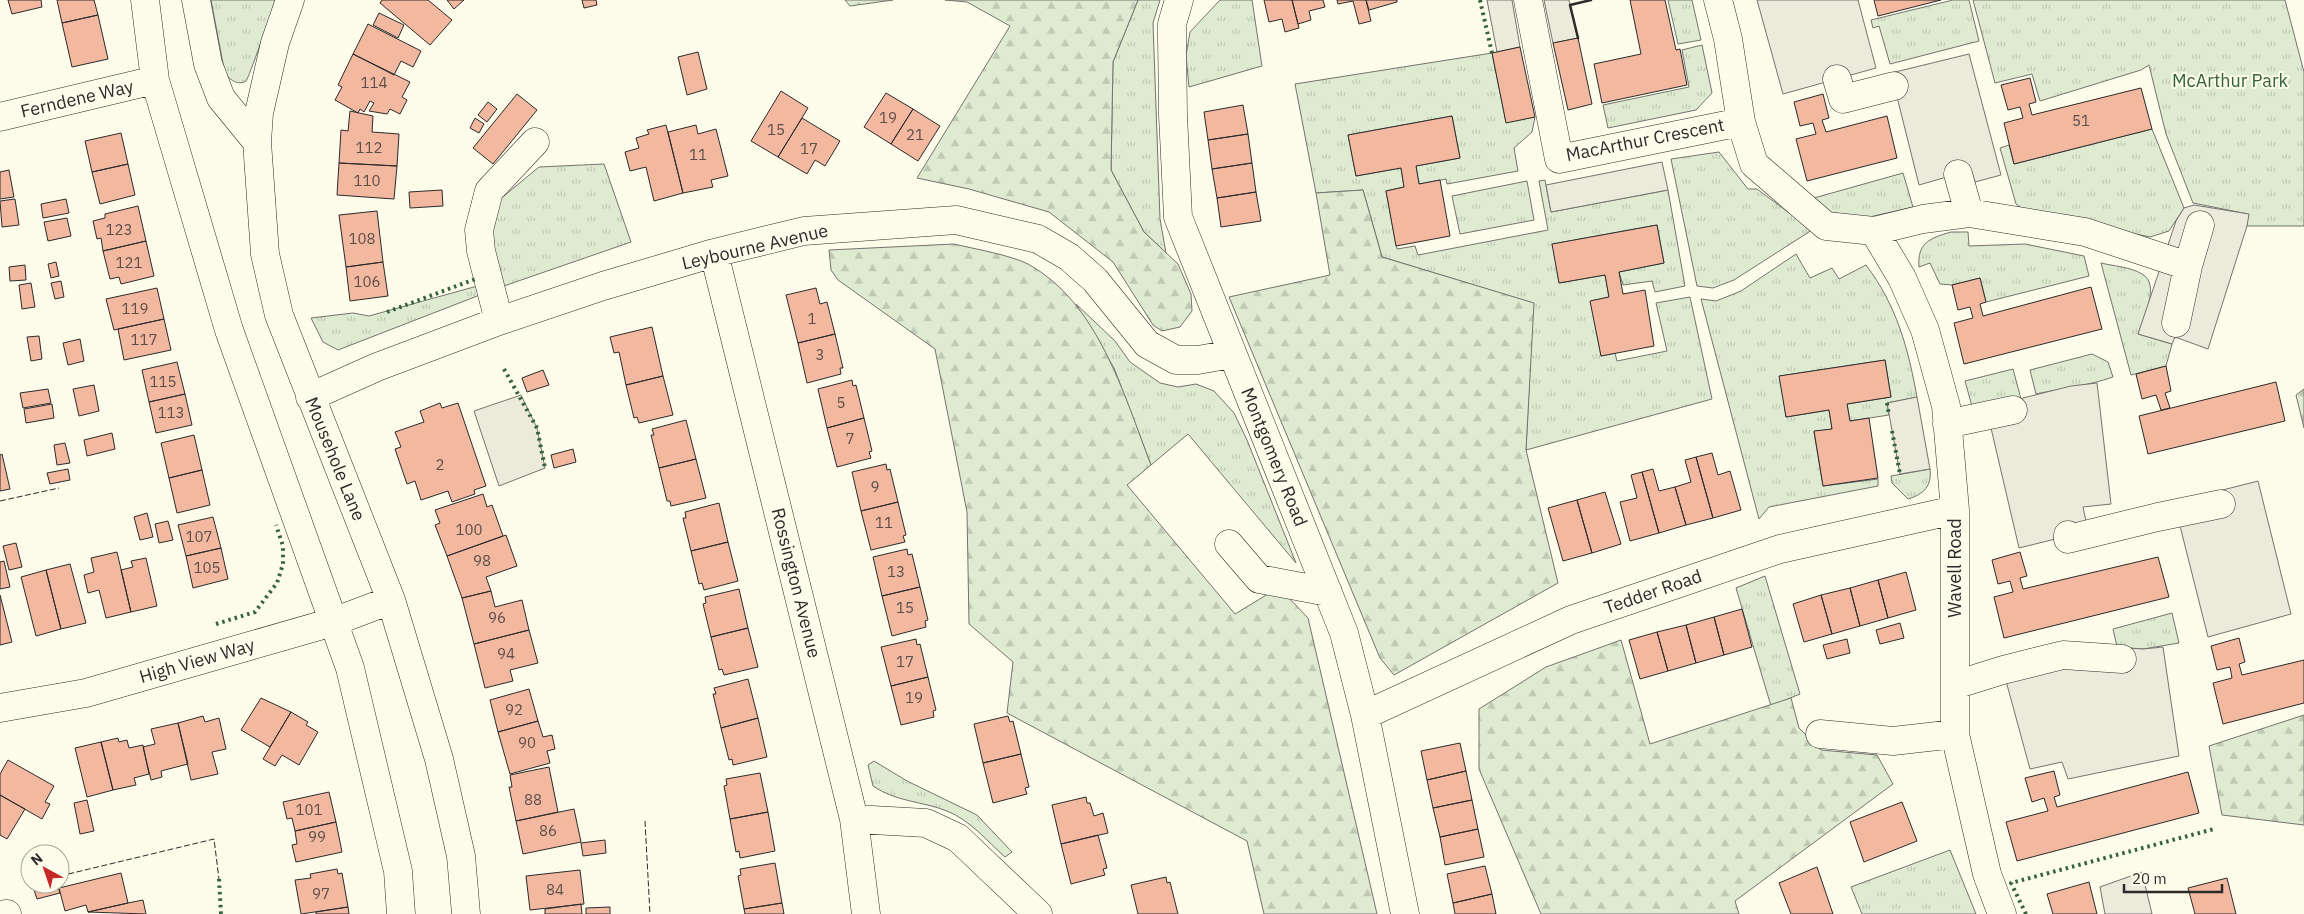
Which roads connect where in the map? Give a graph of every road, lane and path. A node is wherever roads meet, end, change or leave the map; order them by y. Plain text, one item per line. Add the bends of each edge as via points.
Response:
1 (145, 0) edge
2 (196, 0) edge
3 (290, 0) edge
4 (1179, 0) edge
5 (1528, 0) edge
6 (1718, 0) edge
7 (1837, 79) dead end
8 (155, 80) junction
9 (1894, 86) dead end
10 (0, 117) edge
11 (1741, 122) junction
12 (257, 142) junction
13 (535, 142) dead end
14 (1958, 174) dead end
15 (1969, 213) junction
16 (2200, 226) dead end
17 (1874, 231) junction
18 (714, 254) junction
19 (2188, 266) junction
20 (499, 321) junction
21 (2176, 323) dead end
22 (1232, 354) junction
23 (310, 397) junction
24 (2013, 410) dead end
25 (1947, 424) junction
26 (2221, 504) dead end
27 (1955, 510) junction
28 (2068, 534) dead end
29 (1229, 544) dead end
30 (1328, 592) junction
31 (391, 600) junction
32 (333, 622) junction
33 (2122, 659) dead end
34 (1955, 685) junction
35 (0, 708) edge
36 (1365, 715) junction
37 (1820, 734) dead end
38 (1955, 734) junction
39 (854, 819) junction
40 (401, 914) edge
41 (466, 914) edge
42 (866, 914) edge
43 (1038, 914) edge
44 (1406, 914) edge
45 (2002, 914) edge

1 - 8 street
2 - 12 street via 208,64 221,98
3 - 12 street, Mousehole Lane via 275,43 261,104
4 - 22 street, Montgomery Road via 1172,24 1178,217
5 - 11 street, MacArthur Crescent via 1559,159
6 - 11 street, MacArthur Crescent via 1728,39
7 - 9 street via 1843,99
8 - 10 street, Ferndene Way
8 - 32 street via 229,330
11 - 17 street, MacArthur Crescent via 1754,164 1826,226
12 - 23 street, Mousehole Lane via 265,254 279,315
13 - 20 street via 489,191 480,230 481,251
14 - 15 street
15 - 17 street, MacArthur Crescent via 1923,219
15 - 19 street, MacArthur Crescent via 2085,232
16 - 19 street
17 - 25 street, Wavell Road via 1902,278 1925,330 1942,387
18 - 20 street, Leybourne Avenue
18 - 22 street, Leybourne Avenue via 804,231 956,220 1038,239 1069,257 1095,280 1147,344 1176,360
18 - 39 street, Rossington Avenue
19 - 21 street
20 - 23 street, Leybourne Avenue via 377,367
22 - 30 street, Montgomery Road
23 - 31 street, Mousehole Lane
24 - 25 street
25 - 27 street, Wavell Road
26 - 28 street via 2068,539
27 - 34 street, Wavell Road
27 - 36 street, Tedder Road via 1780,549 1571,620
29 - 30 street via 1259,579
30 - 36 street, Montgomery Road via 1344,633
31 - 32 street, High View Way
31 - 41 street, Mousehole Lane via 439,758 461,856
32 - 35 street, High View Way via 86,693
32 - 40 street via 350,668 398,872
33 - 34 street via 2063,655
34 - 38 street, Wavell Road
36 - 44 street, Montgomery Road
37 - 38 street via 1893,741
38 - 45 street, Wavell Road via 1987,874
39 - 42 street, Rossington Avenue
39 - 43 street via 926,823 958,838

